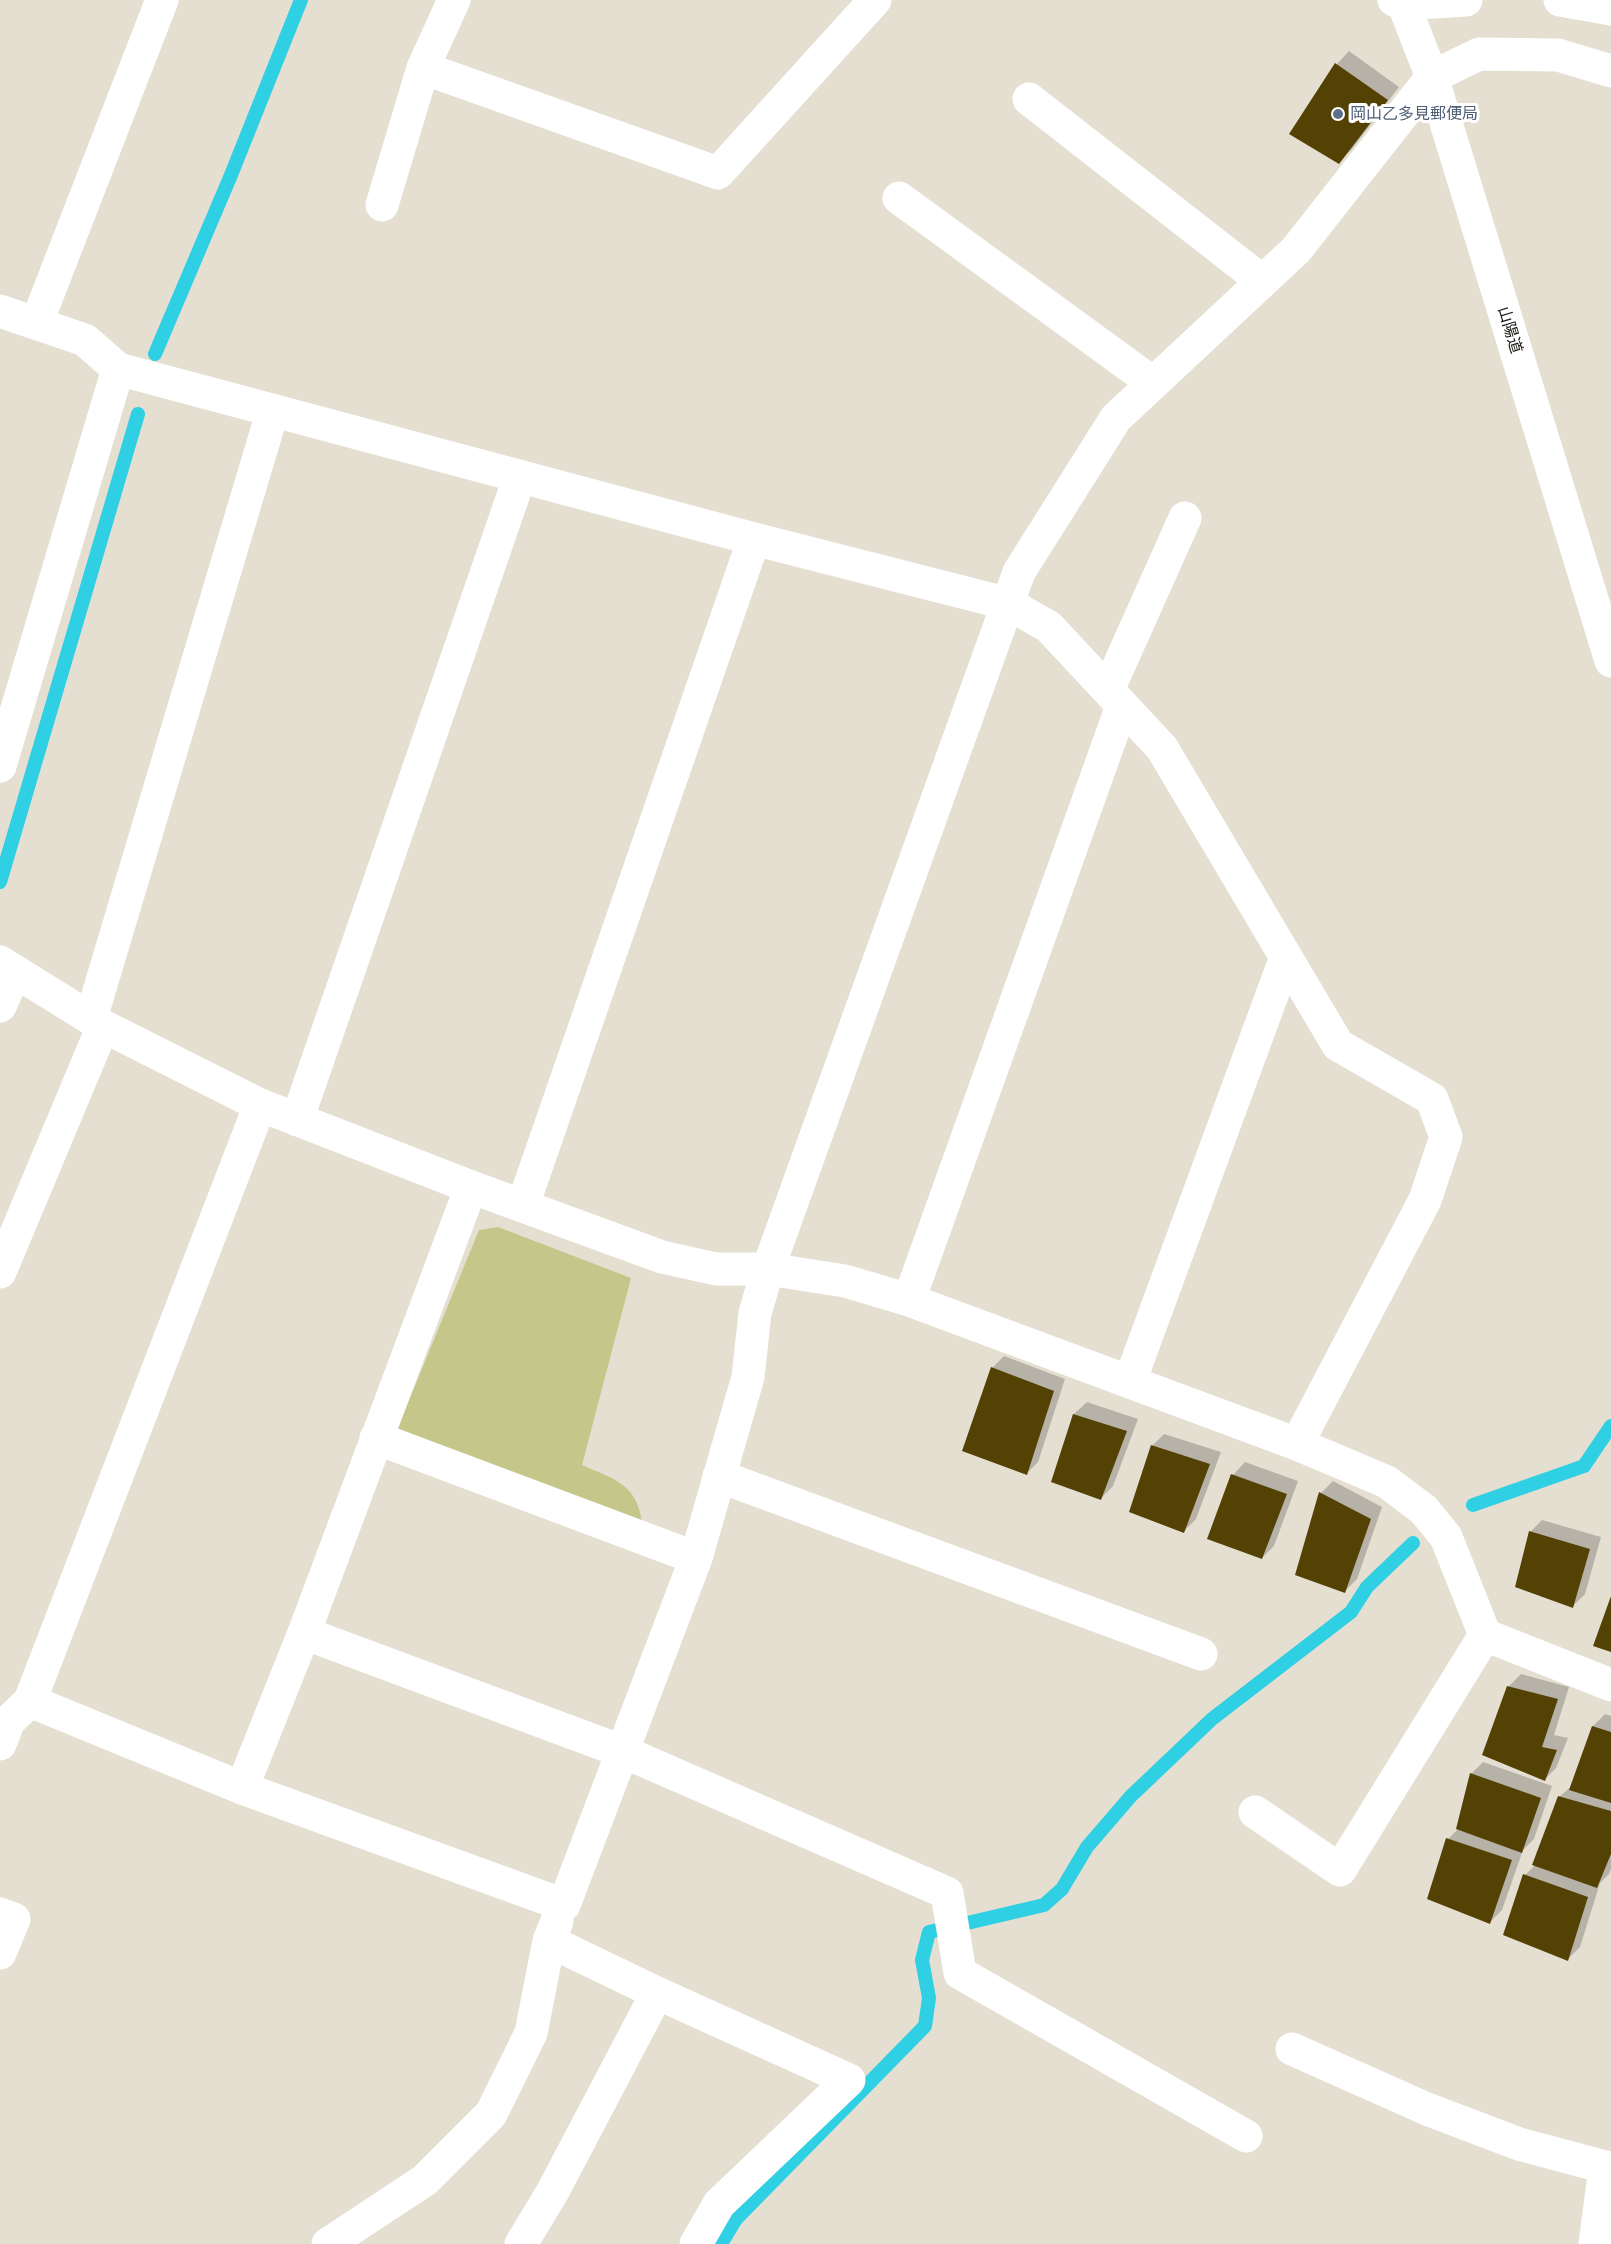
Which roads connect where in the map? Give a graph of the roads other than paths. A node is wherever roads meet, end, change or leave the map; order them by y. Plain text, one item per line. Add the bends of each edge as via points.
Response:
1 (162, 0) edge
2 (454, 0) edge
3 (1466, 0) edge
4 (1560, 0) edge
5 (1399, 1) edge
6 (866, 2) edge
7 (1611, 9) edge
8 (423, 68) junction
9 (1611, 71) edge
10 (1432, 77) junction
11 (1029, 99) dead end
12 (899, 198) dead end
13 (382, 204) dead end
14 (1262, 281) junction
15 (0, 311) edge
16 (37, 322) junction
17 (118, 369) junction
18 (1153, 383) junction
19 (273, 410) junction
20 (520, 476) junction
21 (1185, 518) dead end
22 (754, 539) junction
23 (1009, 604) junction
24 (1611, 661) edge
25 (1115, 698) junction
26 (0, 766) edge
27 (1286, 957) junction
28 (8, 968) edge
29 (0, 1006) edge
30 (97, 1022) junction
31 (260, 1105) junction
32 (297, 1120) junction
33 (471, 1187) junction
34 (523, 1205) junction
35 (768, 1269) junction
36 (0, 1272) edge
37 (909, 1300) junction
38 (1130, 1381) junction
39 (376, 1438) junction
40 (1297, 1444) junction
41 (719, 1476) junction
42 (696, 1558) junction
43 (304, 1633) junction
44 (1485, 1635) junction
45 (1202, 1654) dead end
46 (1611, 1685) edge
47 (30, 1701) junction
48 (0, 1744) edge
49 (624, 1752) junction
50 (243, 1788) junction
51 (1254, 1812) dead end
52 (564, 1905) junction
53 (0, 1914) edge
54 (549, 1941) junction
55 (0, 1953) edge
56 (657, 1993) junction
57 (1292, 2049) dead end
58 (1246, 2136) dead end
59 (328, 2244) edge
60 (521, 2244) edge
61 (696, 2244) edge
62 (1595, 2244) edge

1 - 16 street
2 - 8 street
3 - 5 street
4 - 7 street
5 - 10 street, 山陽道
6 - 8 street via 717,173
8 - 13 street
9 - 10 street via 1558,56 1479,54
10 - 14 street via 1296,250
10 - 24 street, 山陽道
11 - 14 street
12 - 18 street
14 - 18 street
15 - 16 street
16 - 17 street via 85,340
17 - 19 street
17 - 26 street
18 - 23 street via 1116,418 1019,572
19 - 20 street
19 - 30 street
20 - 22 street
20 - 32 street
21 - 25 street
22 - 23 street
22 - 34 street
23 - 25 street via 1049,627
23 - 35 street
25 - 27 street via 1162,748
25 - 37 street
27 - 38 street
27 - 40 street via 1338,1045 1432,1099 1446,1137 1425,1200
28 - 29 street
28 - 30 street
30 - 31 street
30 - 36 street
31 - 32 street
31 - 47 street
32 - 33 street
33 - 34 street
33 - 39 street
34 - 35 street via 662,1257 716,1269
35 - 37 street via 845,1281
35 - 41 street via 755,1313 748,1377
37 - 38 street
38 - 40 street
39 - 42 street
39 - 43 street
40 - 44 street via 1386,1482 1424,1510 1446,1537
41 - 42 street
41 - 45 street
42 - 49 street
43 - 49 street
43 - 50 street
44 - 46 street
44 - 51 street via 1340,1870
47 - 48 street via 9,1720
47 - 50 street
49 - 52 street
49 - 58 street via 946,1893 960,1973
50 - 52 street
52 - 54 street
53 - 55 street via 14,1919
54 - 56 street
54 - 59 street via 531,2033 491,2114 425,2180
56 - 60 street
56 - 61 street via 849,2080 719,2204
57 - 62 street via 1447,2117 1519,2144 1605,2167

